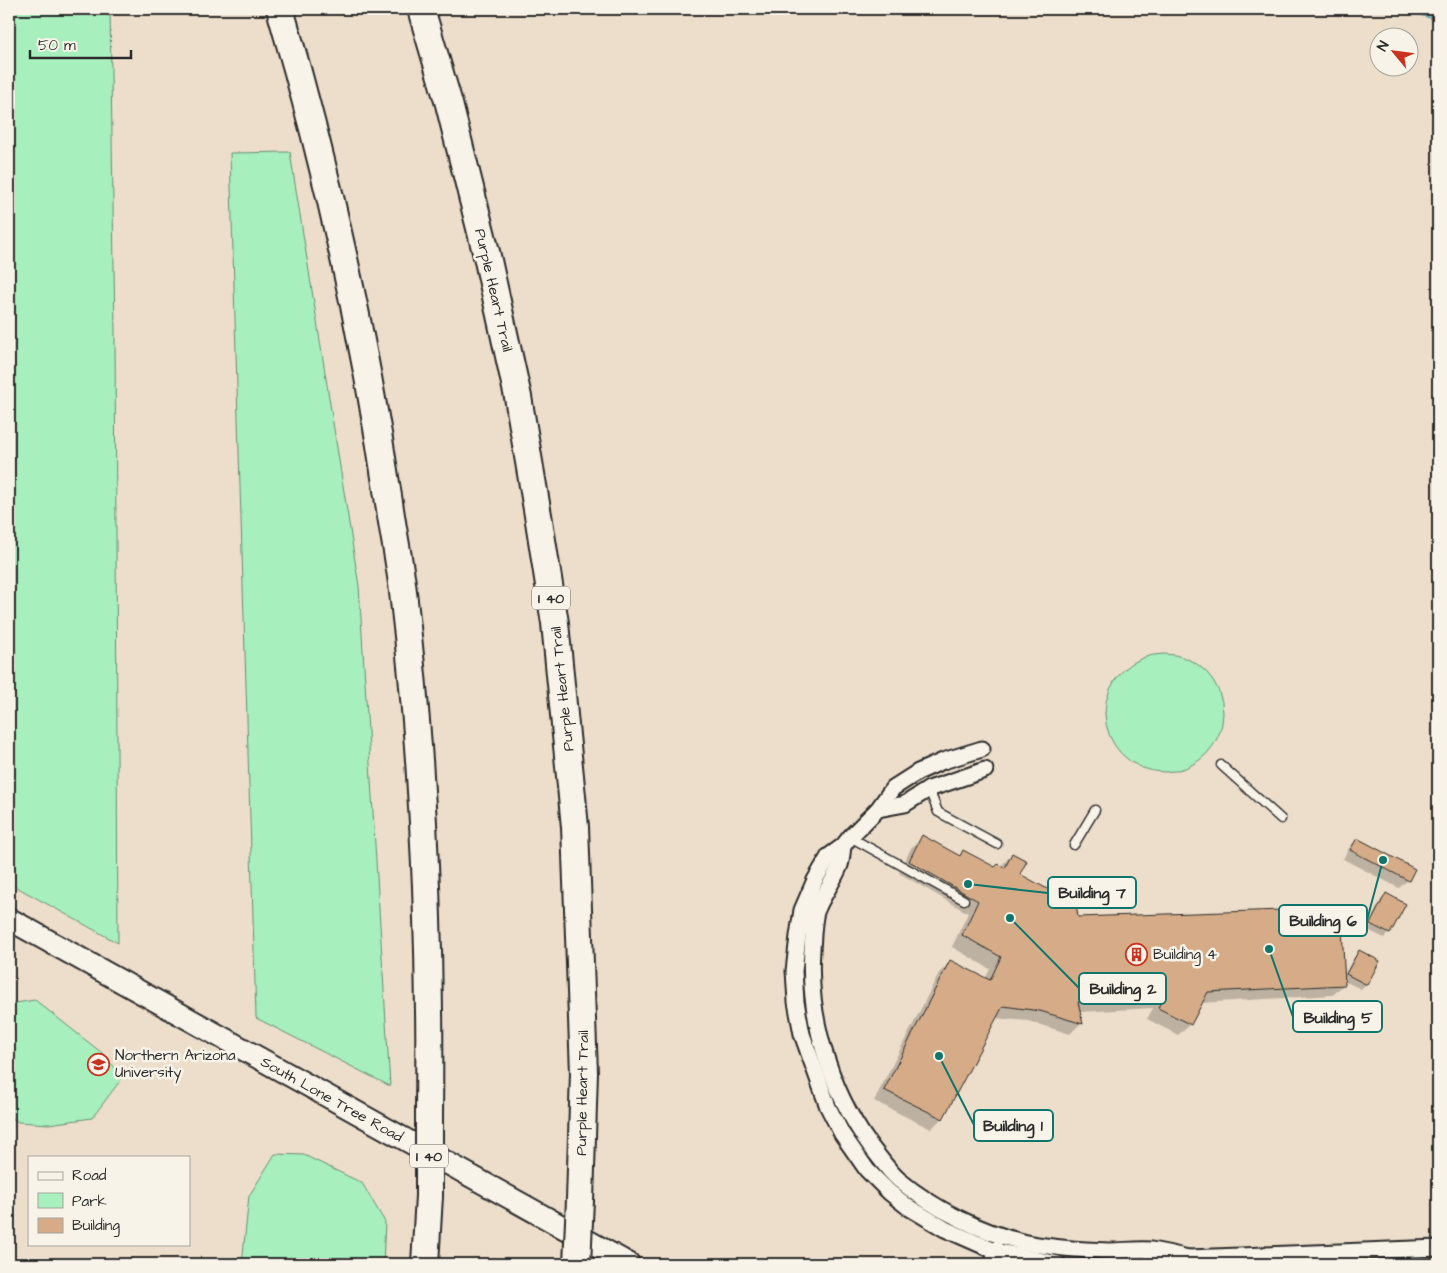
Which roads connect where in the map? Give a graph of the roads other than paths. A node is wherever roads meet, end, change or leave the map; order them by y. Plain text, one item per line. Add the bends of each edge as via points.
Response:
1 (280, 9) edge
2 (421, 9) edge
3 (982, 749) dead end
4 (1221, 765) dead end
5 (985, 770) dead end
6 (929, 789) junction
7 (878, 809) junction
8 (1095, 810) dead end
9 (1281, 820) dead end
10 (846, 842) junction
11 (998, 844) dead end
12 (1074, 845) dead end
13 (964, 900) dead end
14 (9, 920) edge
15 (1001, 1236) junction
16 (1438, 1248) edge
17 (992, 1258) edge
18 (1188, 1258) junction
19 (425, 1264) edge
20 (577, 1264) edge
21 (629, 1264) edge
22 (1058, 1264) edge
23 (1149, 1264) edge

1 - 19 highway, I 40, bridge via 311,118 358,324 380,439 403,591 424,835 429,949 429,1196
2 - 20 highway, Purple Heart Trail / I 40, bridge via 449,104 518,397 555,623 575,826 584,1073
3 - 7 street via 918,772 893,788
4 - 9 lane
5 - 6 street
6 - 7 street via 905,804
6 - 11 lane via 938,812
7 - 10 street
8 - 12 lane
10 - 13 lane
10 - 15 street via 840,864 816,914 812,951 812,989 818,1025 835,1082 864,1140 898,1179 956,1216
10 - 17 street via 829,856 802,910 794,971 802,1034 819,1083 842,1134 867,1170 888,1192
14 - 21 main road, South Lone Tree Road
15 - 17 lane
15 - 18 street via 1067,1249 1150,1250
16 - 18 street
17 - 22 street
18 - 23 street

